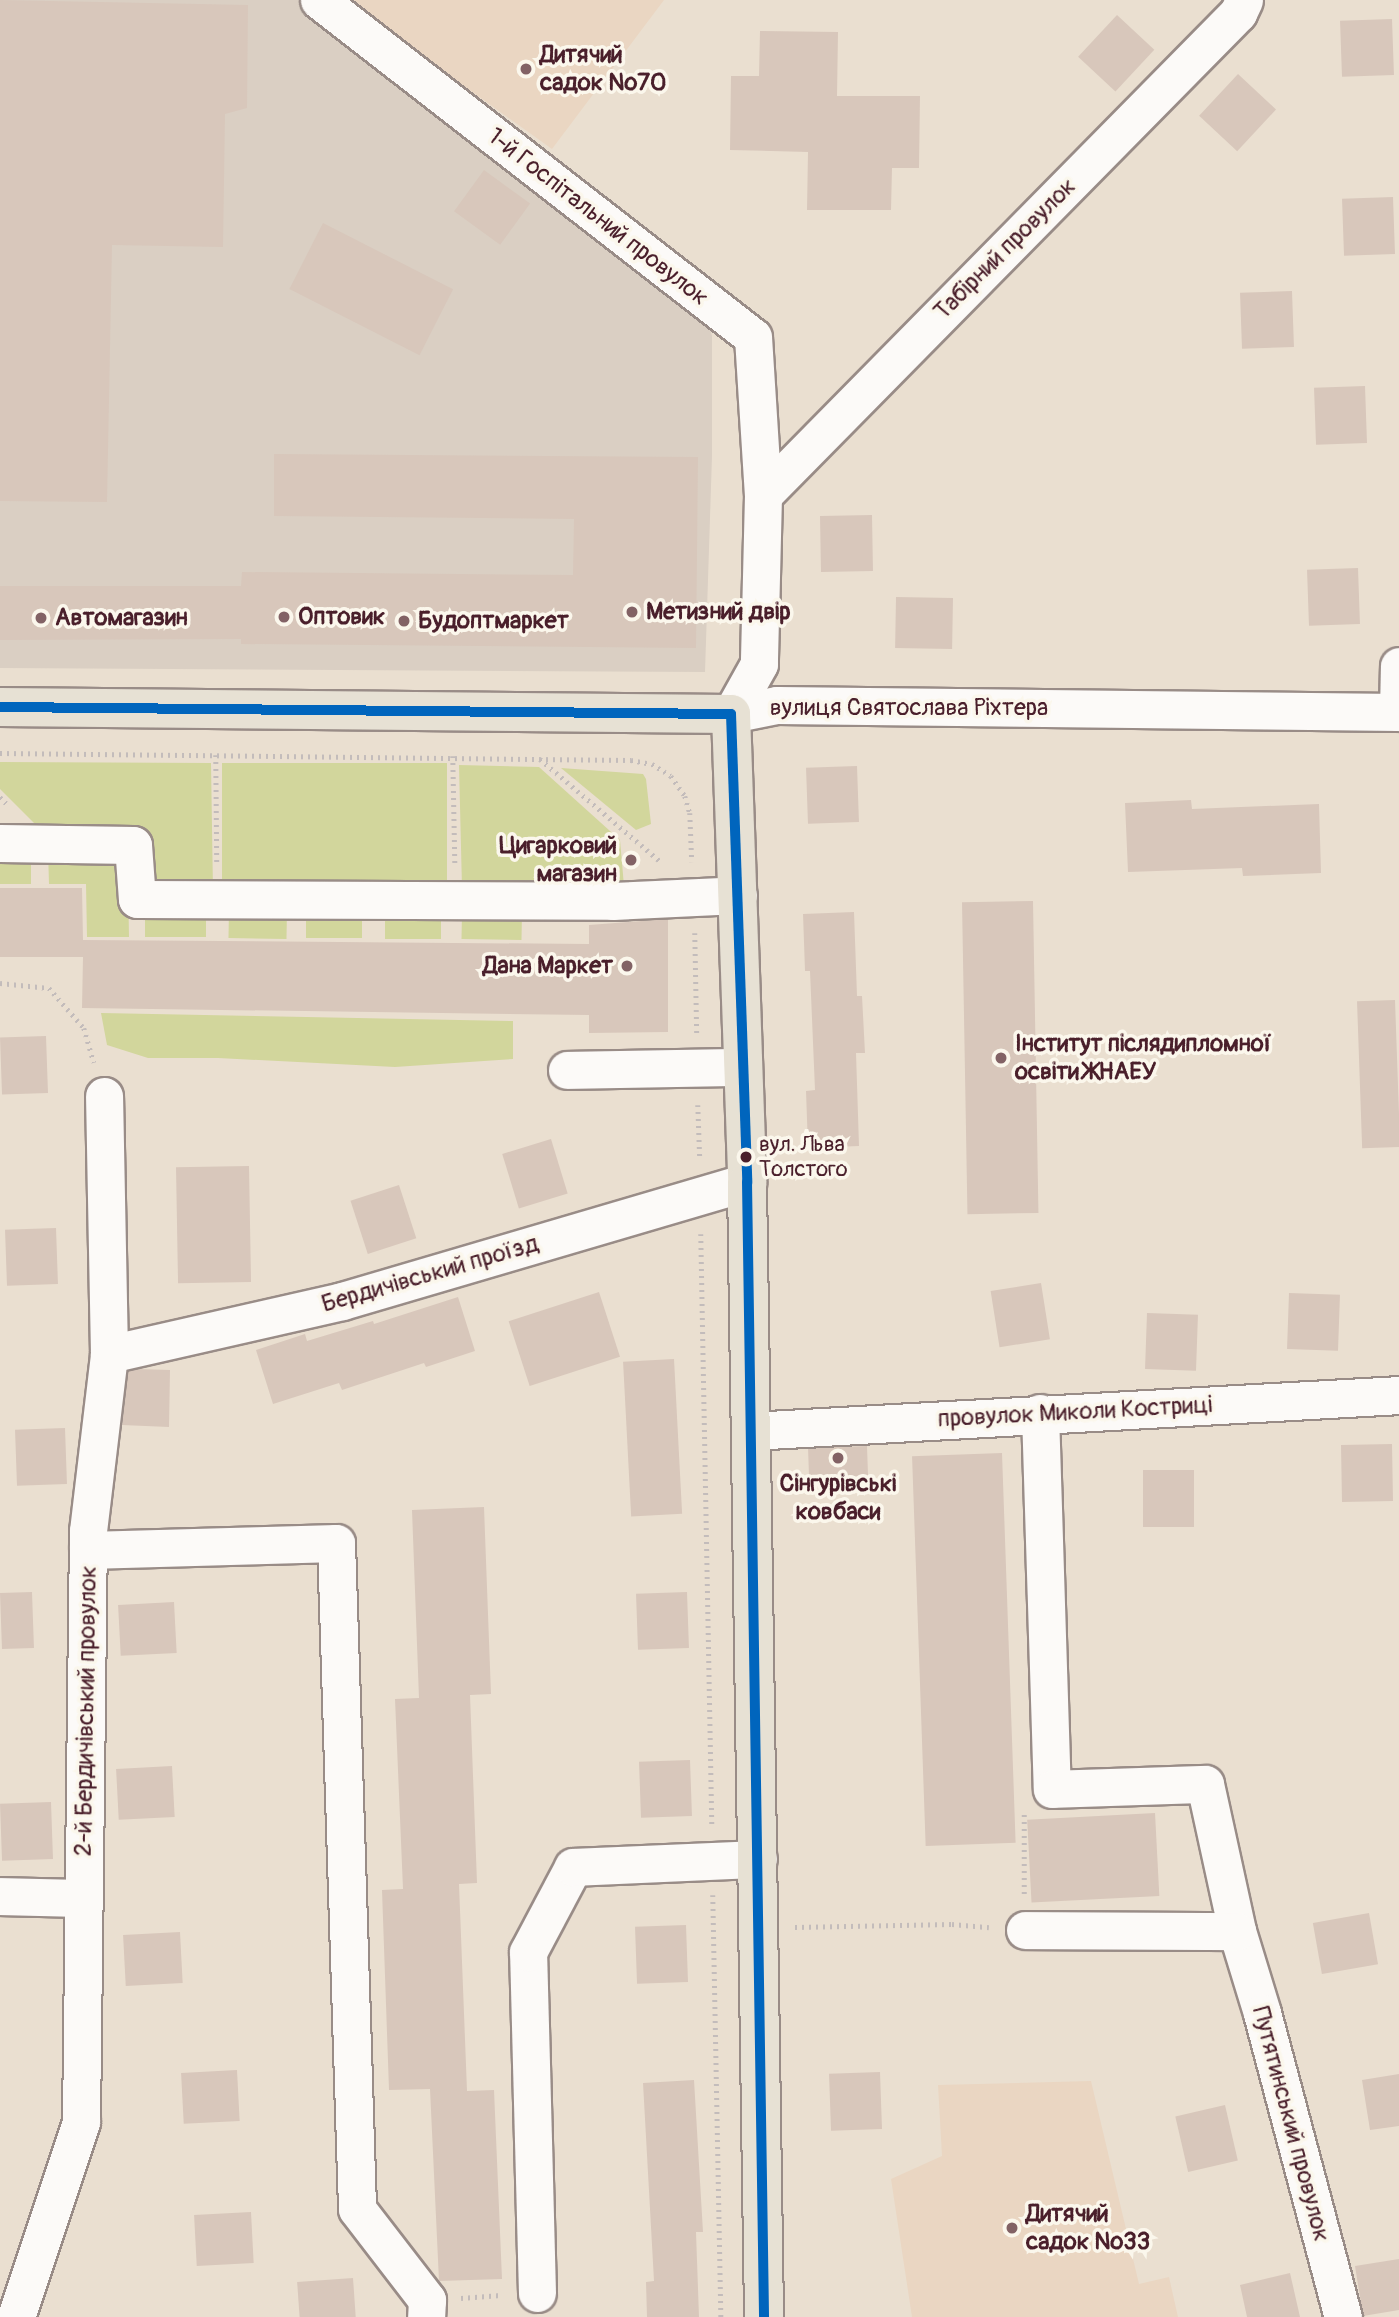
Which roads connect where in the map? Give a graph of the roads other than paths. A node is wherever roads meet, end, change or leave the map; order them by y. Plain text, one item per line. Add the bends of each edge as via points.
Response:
1 (319, 0) edge
2 (1244, 0) edge
3 (762, 495) junction
4 (1399, 666) edge
5 (0, 707) edge
6 (1398, 712) edge
7 (732, 714) junction
8 (0, 843) edge
9 (737, 895) junction
10 (743, 1067) junction
11 (567, 1070) dead end
12 (104, 1096) road end
13 (747, 1182) junction
14 (109, 1354) junction
15 (1399, 1395) edge
16 (1040, 1413) junction
17 (750, 1430) junction
18 (88, 1550) junction
19 (758, 1859) junction
20 (0, 1896) edge
21 (83, 1898) junction
22 (1025, 1930) road end
23 (1237, 1931) junction
24 (537, 2293) road end
25 (426, 2309) edge
26 (16, 2317) edge
27 (764, 2317) edge
28 (1343, 2317) edge

1 - 3 street, 1-й Госпітальний провулок via 753,337
2 - 3 street, Табірний провулок via 1238,13
3 - 7 street, 1-й Госпітальний провулок via 759,664
4 - 6 street
5 - 7 main road, вулиця Святослава Ріхтера
6 - 7 street, вулиця Святослава Ріхтера via 777,705
7 - 9 main road
8 - 9 street via 133,845 137,899 612,901
9 - 10 main road
10 - 11 street
10 - 13 main road
12 - 14 street, 2-й Бердичівський провулок
13 - 14 street, Бердичівський проїзд via 342,1301
13 - 17 main road
14 - 18 street, 2-й Бердичівський провулок
15 - 16 street, провулок Миколи Костриці
16 - 17 street, провулок Миколи Костриці
16 - 23 street, Путятинський провулок via 1052,1789 1205,1784
17 - 19 main road
18 - 21 street, 2-й Бердичівський провулок
18 - 25 street via 336,1544 357,2209
19 - 24 street via 573,1867 528,1952
19 - 27 main road
20 - 21 street
21 - 26 street, 2-й Бердичівський провулок via 80,2122
22 - 23 street
23 - 28 street, Путятинський провулок

